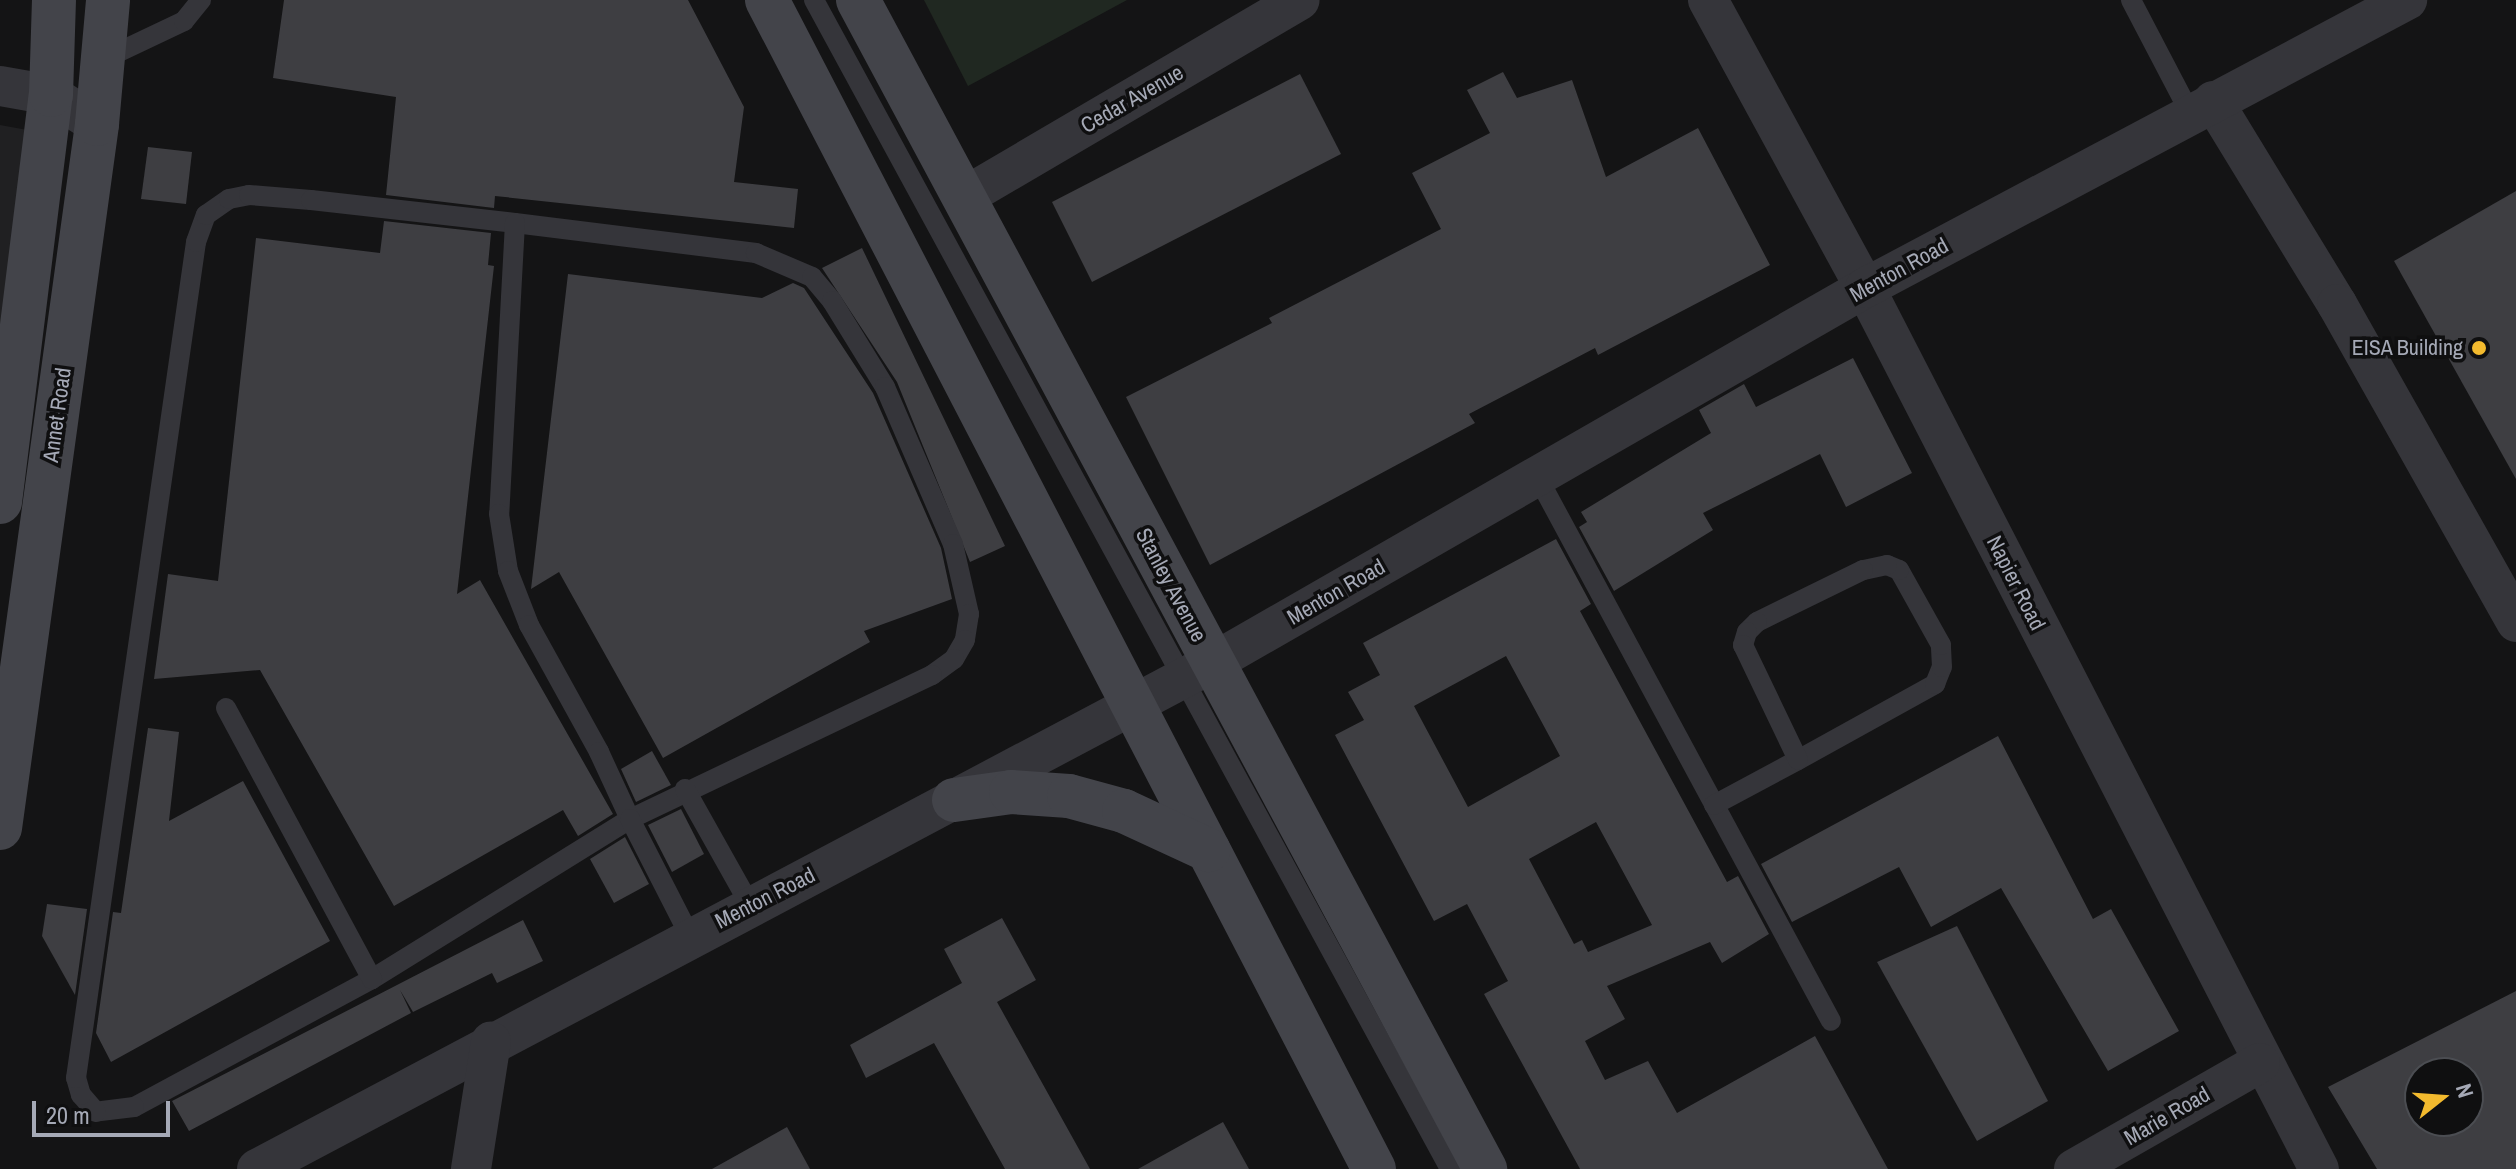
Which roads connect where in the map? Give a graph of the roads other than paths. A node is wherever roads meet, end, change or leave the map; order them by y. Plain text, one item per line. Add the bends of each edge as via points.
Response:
1 (54, 0) edge
2 (108, 0) edge
3 (201, 0) edge
4 (767, 0) edge
5 (814, 0) edge
6 (858, 0) edge
7 (1300, 0) edge
8 (1708, 0) edge
9 (2131, 0) edge
10 (2407, 0) edge
11 (102, 60) junction
12 (0, 86) edge
13 (51, 95) junction
14 (2201, 107) junction
15 (97, 124) junction
16 (964, 197) junction
17 (515, 223) junction
18 (1865, 288) junction
19 (9, 385) edge
20 (1537, 476) junction
21 (0, 502) edge
22 (2516, 622) edge
23 (1196, 671) junction
24 (1132, 705) junction
25 (226, 708) dead end
26 (1798, 760) junction
27 (685, 789) junction
28 (954, 800) junction
29 (1714, 805) junction
30 (630, 819) junction
31 (0, 828) edge
32 (1208, 850) junction
33 (750, 905) junction
34 (690, 936) junction
35 (372, 979) junction
36 (1831, 1021) dead end
37 (491, 1042) junction
38 (2260, 1063) junction
39 (257, 1169) edge
40 (471, 1169) edge
41 (1374, 1169) edge
42 (1450, 1169) edge
43 (1485, 1169) edge
44 (2074, 1169) edge
45 (2319, 1169) edge

1 - 13 main road, Annet Road
2 - 11 main road, Annet Road
3 - 11 lane via 184,21
4 - 24 main road
5 - 23 lane
6 - 16 main road, Stanley Avenue
7 - 16 street, Cedar Avenue
8 - 18 street, Napier Road
9 - 14 lane
10 - 14 street, Menton Road
11 - 15 main road, Annet Road
12 - 13 street
13 - 15 street
13 - 19 main road, Annet Road
14 - 18 street, Menton Road
14 - 22 street via 2337,304
15 - 31 main road, Annet Road
16 - 23 main road, Stanley Avenue
17 - 27 lane via 756,253 812,277 885,387 953,544 969,614 954,659 932,675
17 - 30 lane via 499,514 508,571 529,625
17 - 35 lane via 249,195 229,199 206,215 196,242 76,1078 81,1095 96,1112 134,1107
18 - 20 street, Menton Road
18 - 38 street, Napier Road
19 - 21 main road, Annet Road
20 - 23 street, Menton Road
20 - 29 lane
23 - 24 street, Menton Road
23 - 42 lane
23 - 43 main road, Stanley Avenue
24 - 28 street, Menton Road
24 - 32 main road
25 - 35 lane
26 - 26 lane via 1743,645 1747,632 1757,622 1863,570 1887,565 1899,570 1941,645 1942,667 1935,684
26 - 29 lane
27 - 30 lane
27 - 33 lane
28 - 32 main road via 1011,792 1069,796 1124,811
28 - 33 street, Menton Road
29 - 36 lane
30 - 34 lane
30 - 35 lane
32 - 41 main road
33 - 34 street, Menton Road
34 - 37 street, Menton Road
37 - 39 street, Menton Road
37 - 40 street
38 - 44 street, Marie Road
38 - 45 street, Napier Road

